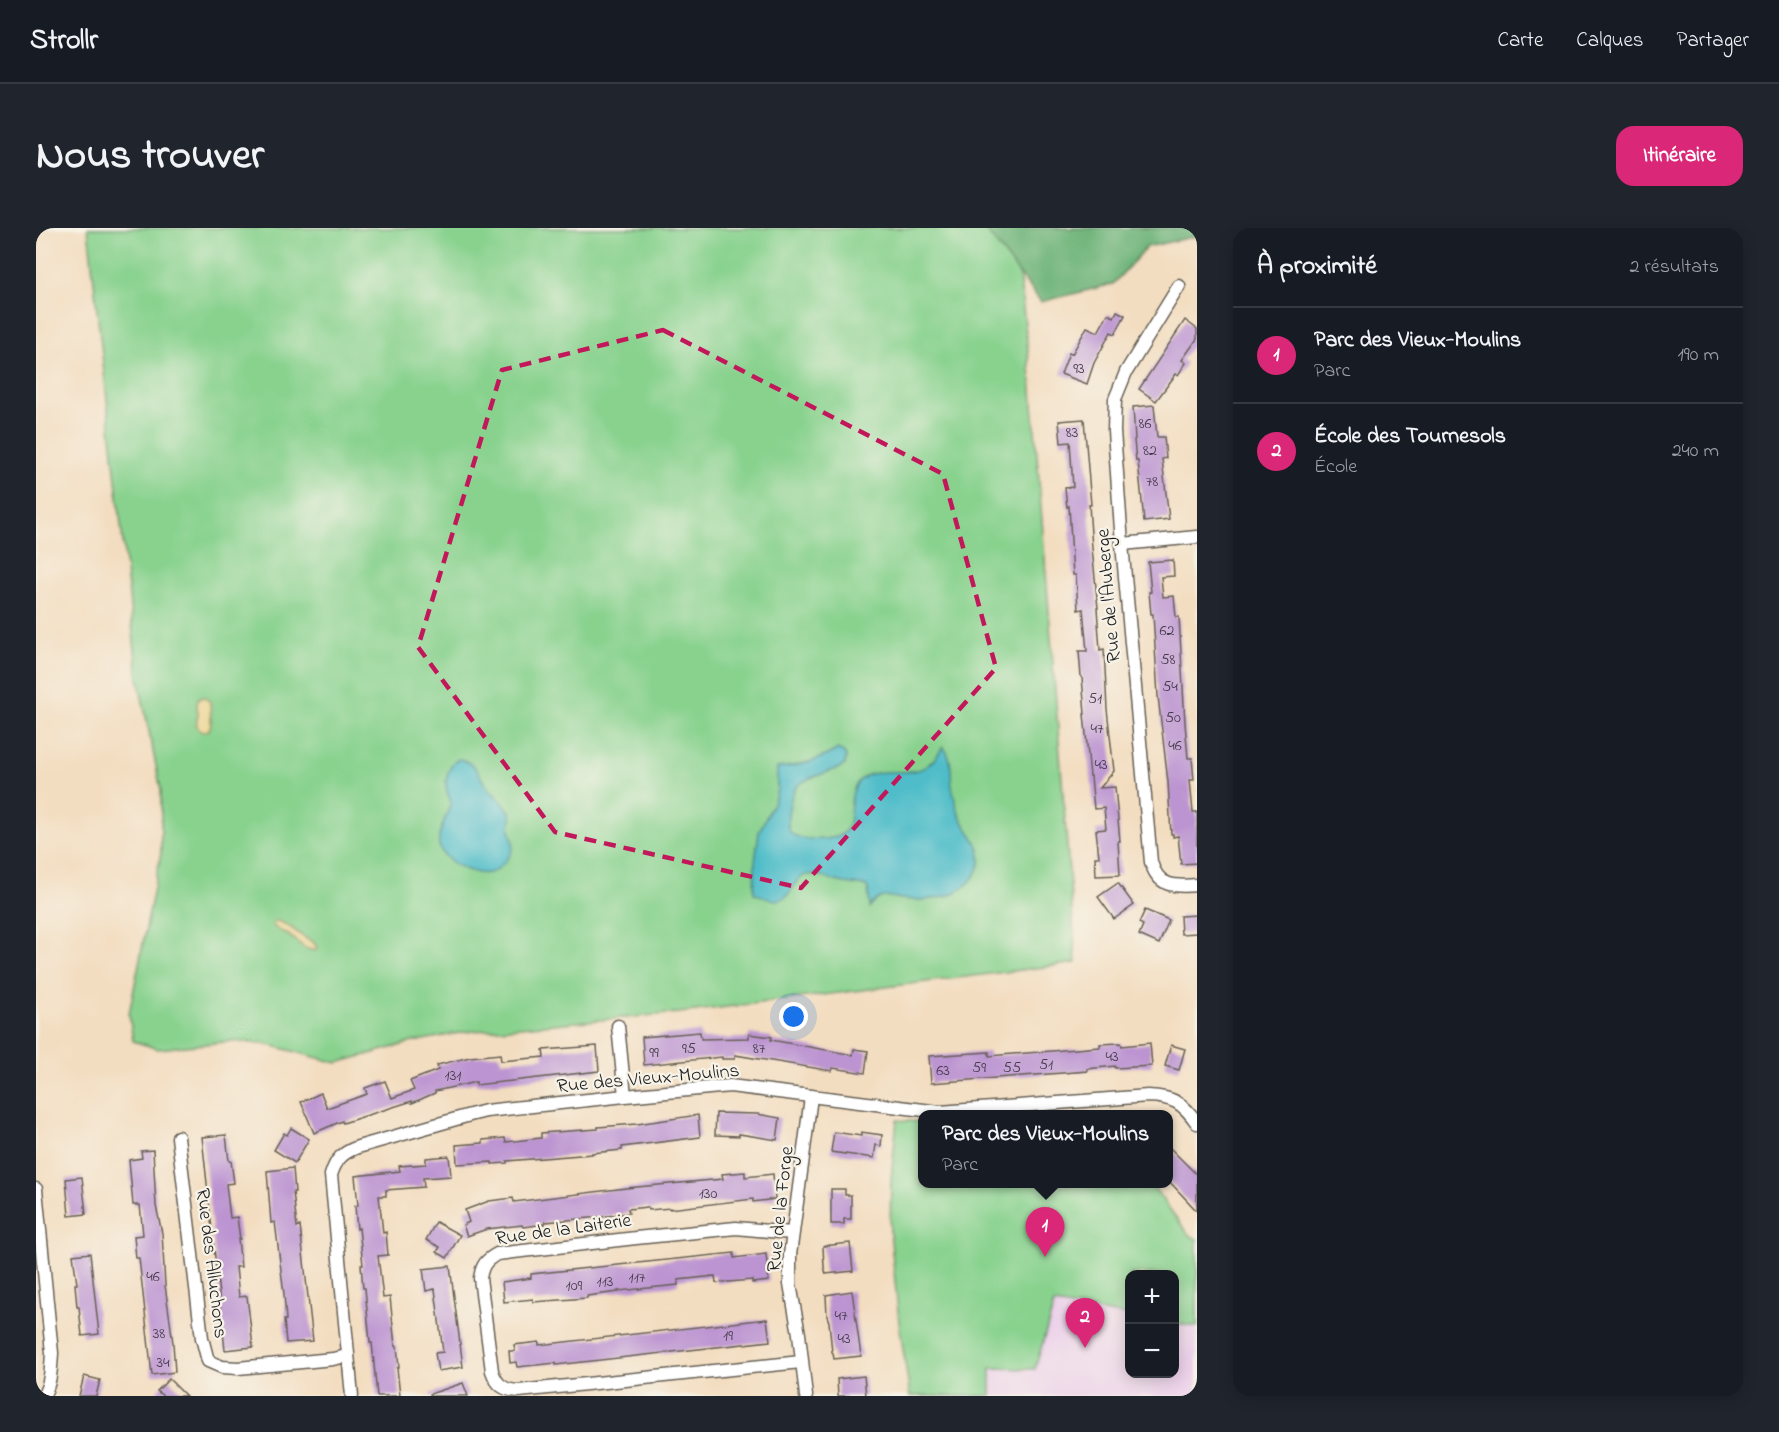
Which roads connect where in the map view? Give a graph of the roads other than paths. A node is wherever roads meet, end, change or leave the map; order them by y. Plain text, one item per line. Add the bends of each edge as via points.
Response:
1 (1179, 286) dead end
2 (1197, 537) edge
3 (1122, 544) junction
4 (1197, 885) edge
5 (618, 1026) dead end
6 (625, 1095) junction
7 (812, 1096) junction
8 (924, 1110) edge
9 (966, 1110) edge
10 (1197, 1123) edge
11 (178, 1137) dead end
12 (36, 1189) edge
13 (792, 1233) junction
14 (347, 1356) junction
15 (801, 1362) junction
16 (43, 1396) edge
17 (352, 1396) edge
18 (806, 1396) edge

1 - 3 street, Rue de l'Auberge via 1125,372 1115,399
2 - 3 street
3 - 4 street, Rue de l'Auberge via 1151,862 1160,880
5 - 6 street
6 - 7 street, Rue des Vieux-Moulins via 730,1086
6 - 14 street, Rue des Vieux-Moulins via 470,1114 358,1147 339,1158 331,1175
7 - 8 street, Rue des Vieux-Moulins
7 - 13 street, Rue de la Forge
9 - 10 street, Rue des Vieux-Moulins via 1162,1096 1183,1105
11 - 14 street, Rue des Alluchons via 208,1361 238,1368
12 - 16 street via 52,1353
13 - 15 street, Rue de la Forge via 790,1284
13 - 15 street, Rue de la Laiterie via 736,1228 497,1254 488,1259 480,1278 492,1371 495,1381 509,1390
14 - 17 street, Rue des Vieux-Moulins
15 - 18 street, Rue de la Forge

